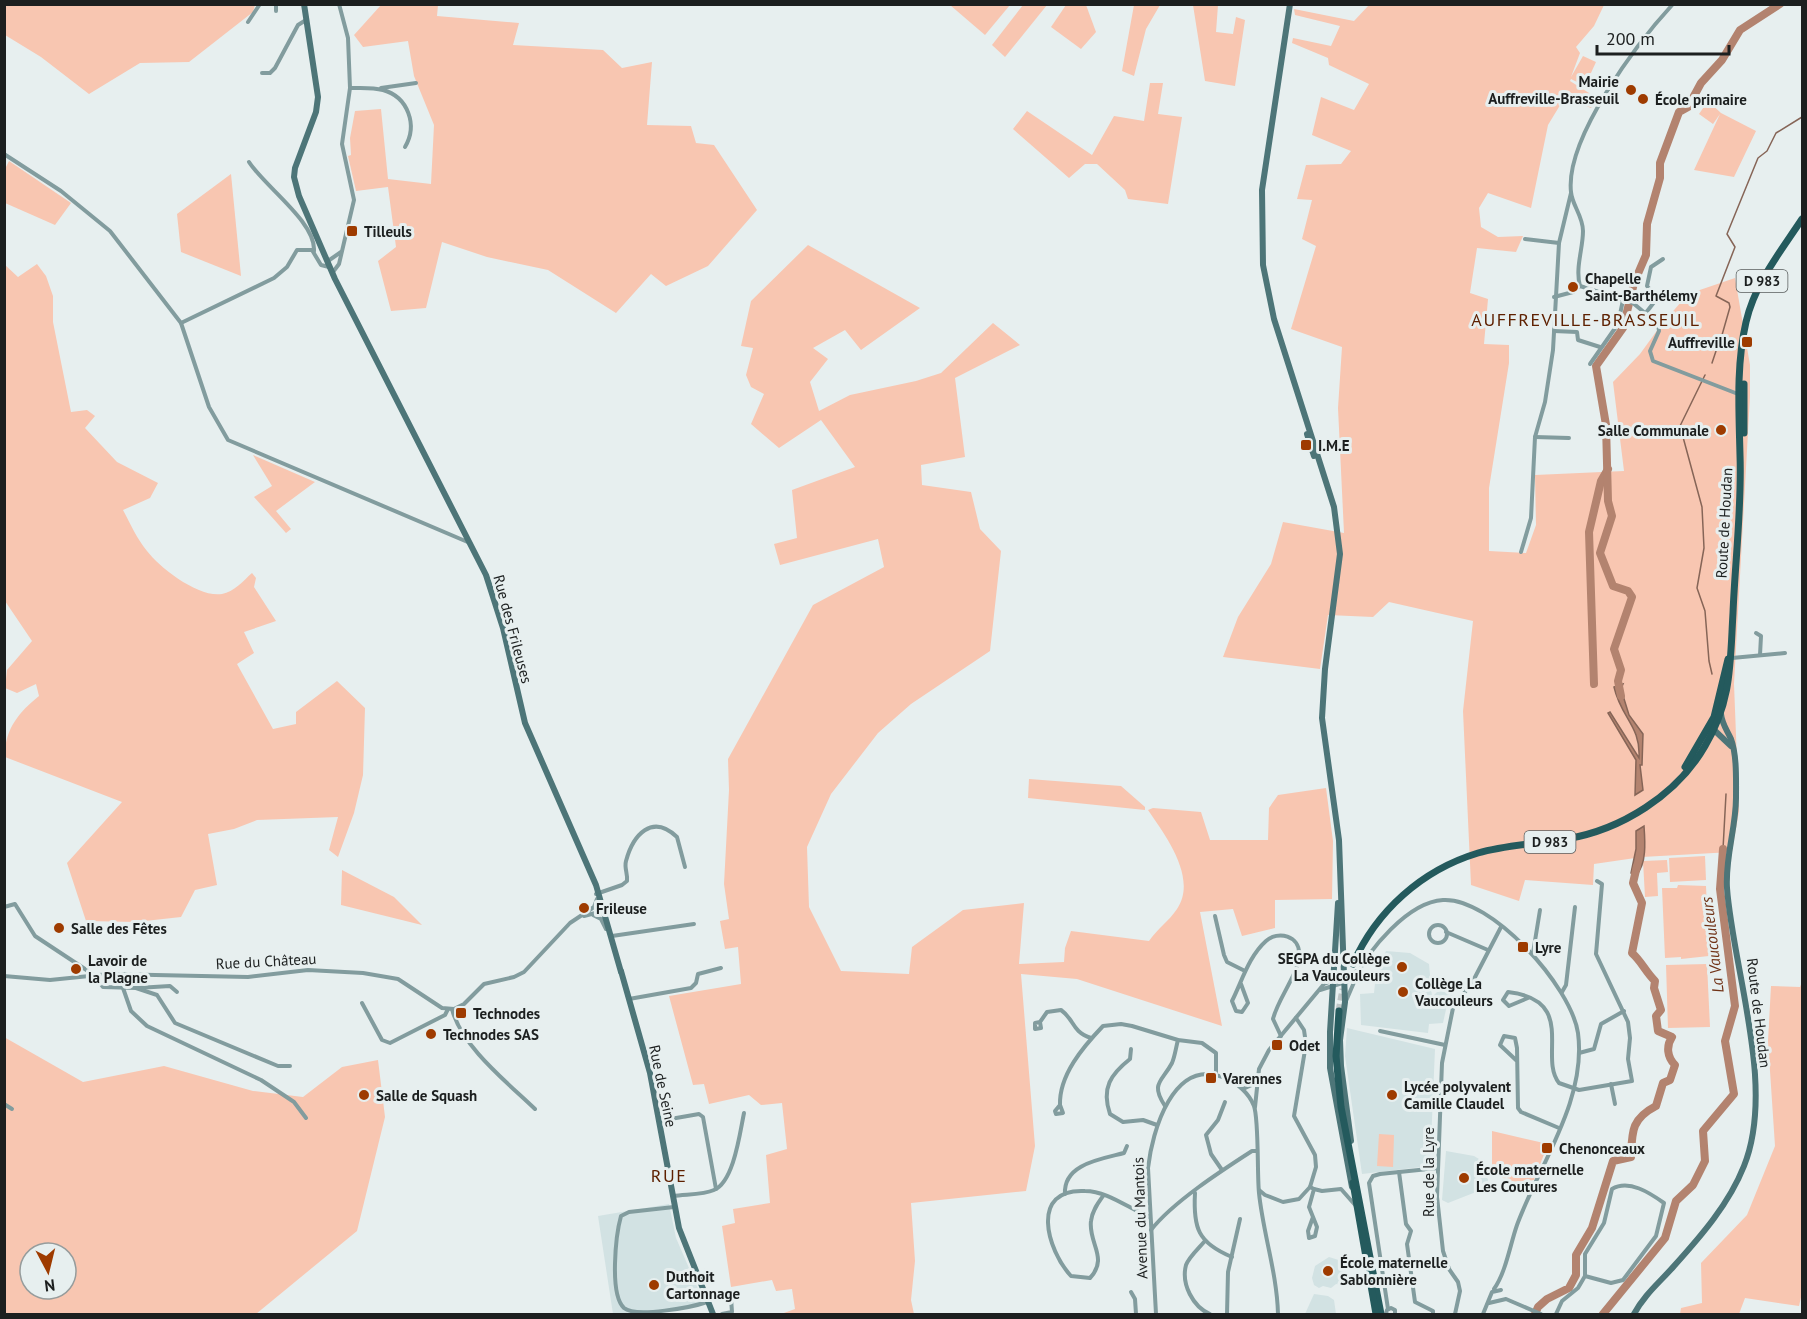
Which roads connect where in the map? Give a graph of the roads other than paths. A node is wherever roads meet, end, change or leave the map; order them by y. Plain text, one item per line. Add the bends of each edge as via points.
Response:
1 (260, 4) edge
2 (276, 4) edge
3 (304, 4) edge
4 (339, 4) edge
5 (1290, 4) edge
6 (1673, 4) edge
7 (276, 11) dead end
8 (306, 20) junction
9 (248, 22) dead end
10 (262, 73) dead end
11 (416, 83) dead end
12 (350, 88) junction
13 (377, 89) junction
14 (405, 147) dead end
15 (4, 154) edge
16 (249, 162) dead end
17 (1571, 192) junction
18 (1803, 219) edge
19 (1525, 239) dead end
20 (1559, 243) junction
21 (343, 249) junction
22 (314, 251) junction
23 (1663, 259) dead end
24 (329, 267) junction
25 (1580, 286) junction
26 (1554, 297) junction
27 (1624, 300) junction
28 (1645, 314) junction
29 (181, 323) junction
30 (1554, 331) junction
31 (1600, 347) junction
32 (1590, 364) dead end
33 (1742, 394) junction
34 (1535, 437) junction
35 (1569, 438) dead end
36 (470, 543) junction
37 (1521, 552) dead end
38 (1756, 633) dead end
39 (1785, 653) dead end
40 (1760, 655) junction
41 (1730, 658) junction
42 (1728, 677) junction
43 (1720, 714) junction
44 (1713, 728) junction
45 (1725, 730) junction
46 (1722, 737) junction
47 (1708, 741) junction
48 (1732, 750) junction
49 (1664, 792) junction
50 (685, 867) dead end
51 (1597, 882) dead end
52 (1341, 884) junction
53 (597, 895) junction
54 (1575, 907) dead end
55 (4, 908) edge
56 (602, 909) junction
57 (1539, 910) dead end
58 (590, 912) junction
59 (1215, 916) dead end
60 (694, 924) dead end
61 (1501, 927) junction
62 (606, 929) junction
63 (1446, 932) junction
64 (612, 936) junction
65 (1488, 951) junction
66 (1533, 954) junction
67 (1353, 964) dead end
68 (721, 968) dead end
69 (1343, 968) junction
70 (1360, 969) junction
71 (1245, 971) junction
72 (621, 972) junction
73 (94, 975) junction
74 (4, 976) edge
75 (1355, 979) junction
76 (1344, 981) junction
77 (1335, 983) junction
78 (1241, 984) junction
79 (123, 988) junction
80 (136, 988) junction
81 (177, 992) dead end
82 (1562, 992) junction
83 (1528, 998) junction
84 (629, 999) junction
85 (1346, 1002) junction
86 (362, 1003) dead end
87 (450, 1009) junction
88 (1339, 1011) tunnel mouth
89 (1624, 1011) junction
90 (1296, 1018) junction
91 (1040, 1022) dead end
92 (1380, 1031) dead end
93 (1281, 1036) junction
94 (1091, 1038) junction
95 (1178, 1040) junction
96 (1445, 1045) junction
97 (1131, 1049) dead end
98 (1579, 1053) junction
99 (1517, 1061) junction
100 (290, 1066) dead end
101 (1216, 1075) junction
102 (1256, 1083) junction
103 (1611, 1084) junction
104 (1573, 1087) junction
105 (1243, 1089) junction
106 (1225, 1102) dead end
107 (4, 1104) edge
108 (1615, 1104) dead end
109 (1060, 1105) dead end
110 (1165, 1106) junction
111 (1255, 1107) junction
112 (12, 1109) dead end
113 (535, 1109) dead end
114 (744, 1113) dead end
115 (306, 1118) dead end
116 (659, 1121) junction
117 (1157, 1125) junction
118 (1559, 1128) junction
119 (1127, 1146) dead end
120 (1256, 1151) junction
121 (1350, 1156) junction
122 (1438, 1168) junction
123 (1222, 1170) junction
124 (1399, 1172) junction
125 (1312, 1188) junction
126 (716, 1189) junction
127 (1195, 1192) junction
128 (1065, 1194) junction
129 (672, 1196) junction
130 (1103, 1196) junction
131 (1263, 1197) junction
132 (1356, 1206) junction
133 (674, 1207) junction
134 (1150, 1215) junction
135 (1163, 1215) junction
136 (1313, 1217) junction
137 (1240, 1219) dead end
138 (1150, 1230) junction
139 (1204, 1242) junction
140 (1232, 1257) junction
141 (1585, 1276) junction
142 (1498, 1282) junction
143 (1494, 1289) junction
144 (1131, 1292) dead end
145 (1502, 1292) junction
146 (1491, 1295) junction
147 (731, 1298) dead end
148 (1506, 1299) junction
149 (1498, 1300) junction
150 (707, 1302) junction
151 (1489, 1303) junction
152 (1388, 1309) junction
153 (713, 1314) edge
154 (722, 1314) edge
155 (1136, 1314) edge
156 (1156, 1314) edge
157 (1210, 1314) edge
158 (1227, 1314) edge
159 (1278, 1314) edge
160 (1376, 1314) edge
161 (1381, 1314) edge
162 (1386, 1314) edge
163 (1395, 1314) edge
164 (1433, 1314) edge
165 (1455, 1314) edge
166 (1483, 1314) edge
167 (1541, 1314) edge
168 (1556, 1314) edge
169 (1634, 1314) edge

1 - 9 street
2 - 7 street
3 - 8 street, Rue des Frileuses
4 - 12 street via 348,38
5 - 52 street via 1264,174 1261,224 1267,291 1339,534 1322,712 1338,829
6 - 17 street via 1638,44 1605,93 1580,145
8 - 10 street via 298,25 275,68
8 - 24 street, Rue des Frileuses via 318,97 294,177 298,196
11 - 13 street
12 - 13 street
12 - 21 street via 342,144 354,200
13 - 14 street via 400,100 409,115 412,130
15 - 29 street via 61,191 110,231
16 - 22 street via 293,210
17 - 20 street
17 - 25 street via 1583,230 1578,265
18 - 33 main road, Route de Houdan / D 983 via 1757,290 1746,321
19 - 20 street
20 - 26 street
21 - 24 street
21 - 24 street via 338,267
22 - 24 street via 319,264
22 - 29 street via 297,250 287,267 274,278
23 - 28 street via 1651,267 1647,286 1655,301
24 - 36 street, Rue des Frileuses
25 - 26 street
25 - 27 street
26 - 30 street
27 - 28 street
27 - 31 street via 1611,338
28 - 33 street via 1660,327 1650,351 1653,361
29 - 36 street via 210,407 228,440
30 - 31 street via 1577,332 1578,340
30 - 34 street via 1545,402
31 - 32 street
33 - 41 main road, Route de Houdan / D 983
34 - 35 street
34 - 37 street via 1531,518
36 - 53 street, Rue des Frileuses via 492,590 525,723
38 - 40 street via 1761,636
39 - 40 street
40 - 41 street
41 - 42 main road, Route de Houdan / D 983
42 - 43 main road, Route de Houdan / D 983
42 - 44 main road, Route de Houdan / D 983
43 - 44 main road, Route de Houdan / D 983
43 - 45 street, Route de Houdan
44 - 45 street
44 - 46 street
44 - 47 main road, Route de Houdan / D 983
44 - 49 main road, Route de Houdan / D 983
45 - 48 street, Route de Houdan
46 - 47 street
46 - 48 street
47 - 49 main road, Route de Houdan / D 983 via 1686,772
48 - 169 street, Route de Houdan via 1736,800 1727,886 1746,999 1754,1128 1745,1163 1728,1198
49 - 67 main road, D 983 via 1632,815 1601,830 1485,852 1439,870 1408,890 1384,914
50 - 53 street via 677,837 662,827 649,826 626,860 627,881
51 - 89 street via 1602,885 1596,954
52 - 69 street
52 - 77 street
53 - 56 street, Rue des Frileuses
53 - 58 street
54 - 82 street via 1566,986
55 - 73 street via 15,904 35,936
56 - 58 street
56 - 62 street, Rue de Seine
56 - 64 street, Rue des Frileuses
57 - 66 street
58 - 62 street via 599,917
58 - 87 street via 567,926 520,975 483,984 464,1004
59 - 71 street via 1227,962
60 - 64 street
61 - 65 street, Rue de la Lyre
61 - 66 street
61 - 70 street via 1462,904 1436,900 1407,916 1376,944
62 - 72 street, Rue de Seine
63 - 63 street via 1435,926 1429,937 1438,944 1444,941
63 - 65 street
64 - 72 street, Rue des Frileuses
65 - 96 street, Rue de la Lyre via 1453,1008
66 - 82 street
68 - 84 street via 698,974 691,988
69 - 70 street via 1349,972
69 - 76 street
70 - 75 street
70 - 76 street
71 - 78 street
71 - 93 street via 1271,936 1286,936 1298,946 1299,957 1273,1019
72 - 84 street, Rue de Seine
73 - 74 street, Rue du Château via 50,980
73 - 79 street via 103,987
73 - 87 street, Rue du Château via 248,977 308,970 363,973 398,979
75 - 76 street
75 - 85 street
76 - 77 street
76 - 85 street
77 - 90 street via 1324,984
77 - 132 street via 1330,1068
78 - 78 street via 1232,1001 1236,1011 1242,1012 1248,1003
79 - 80 street
79 - 115 street via 131,1011 147,1026 261,1080 294,1102
80 - 81 street via 170,986
80 - 100 street via 157,995 175,1023 278,1066
82 - 98 street via 1576,1023
83 - 83 street via 1508,992 1503,1000 1509,1006
83 - 104 street via 1544,1010 1551,1022 1555,1078 1558,1083
84 - 116 street, Rue de Seine
85 - 121 street via 1340,1049
86 - 87 street via 382,1040 390,1042
87 - 113 street via 482,1058
88 - 121 main road via 1336,1066
89 - 98 street via 1601,1024 1594,1049
89 - 103 street via 1632,1081
90 - 93 street
90 - 125 street via 1304,1030 1306,1044 1294,1116 1315,1155
91 - 94 street via 1047,1012 1061,1010 1078,1034
92 - 96 street
93 - 102 street via 1269,1050
94 - 95 street via 1103,1026 1121,1024
94 - 109 street via 1067,1072
95 - 101 street via 1211,1047 1216,1053
95 - 110 street via 1172,1064 1157,1084 1158,1096
96 - 122 street, Rue de la Lyre
97 - 117 street via 1130,1059 1112,1074 1108,1083 1108,1108 1115,1119 1123,1122 1143,1120
98 - 104 street
99 - 99 street via 1515,1038 1504,1036 1500,1045
99 - 118 street via 1518,1108
101 - 105 street
101 - 110 street, Avenue du Mantois via 1187,1081
102 - 105 street
102 - 111 street
103 - 104 street via 1579,1090
103 - 108 street
104 - 118 street
105 - 111 street
106 - 123 street via 1206,1135 1211,1154
107 - 112 street
110 - 117 street, Avenue du Mantois
111 - 120 street
114 - 126 street via 731,1166
116 - 126 street via 699,1114 703,1117
116 - 129 street, Rue de Seine
117 - 134 street, Avenue du Mantois via 1148,1168
118 - 142 street via 1528,1197
119 - 128 street via 1124,1153 1069,1174
120 - 123 street
120 - 131 street
121 - 132 main road
121 - 161 main road
122 - 124 street
122 - 165 street, Rue de la Lyre via 1440,1227 1446,1261 1458,1282
123 - 127 street
124 - 152 street via 1373,1176 1369,1183
124 - 164 street via 1406,1224 1411,1231 1407,1244 1415,1302
125 - 131 street via 1291,1202
125 - 132 street via 1341,1189
125 - 136 street via 1309,1202
126 - 129 street
127 - 135 street
127 - 139 street via 1196,1221
128 - 130 street via 1086,1191
128 - 130 street via 1047,1212 1048,1228 1061,1266 1080,1279 1090,1278 1099,1263 1090,1229
129 - 133 street, Rue de Seine
130 - 134 street
131 - 159 street
132 - 160 main road
133 - 150 street, Rue de Seine
133 - 150 street via 621,1216 615,1264 620,1301 633,1312 691,1308
134 - 135 street
134 - 138 street, Avenue du Mantois
135 - 138 street
136 - 136 street via 1308,1231 1309,1238 1317,1231
137 - 140 street
138 - 156 street, Avenue du Mantois
139 - 140 street
139 - 157 street via 1186,1264 1186,1283 1192,1300
140 - 158 street
141 - 141 street via 1585,1254 1604,1223 1612,1189 1644,1189 1664,1203 1656,1236 1623,1280 1611,1283
141 - 168 street via 1562,1301
142 - 143 street
142 - 145 street
143 - 145 street
143 - 146 street
144 - 155 street via 1136,1299
145 - 148 street
145 - 149 street
146 - 149 street
146 - 151 street
147 - 154 street via 732,1312
148 - 149 street
148 - 167 street
149 - 151 street
150 - 153 street, Rue de Seine
151 - 166 street
152 - 162 street
152 - 163 street via 1394,1309

